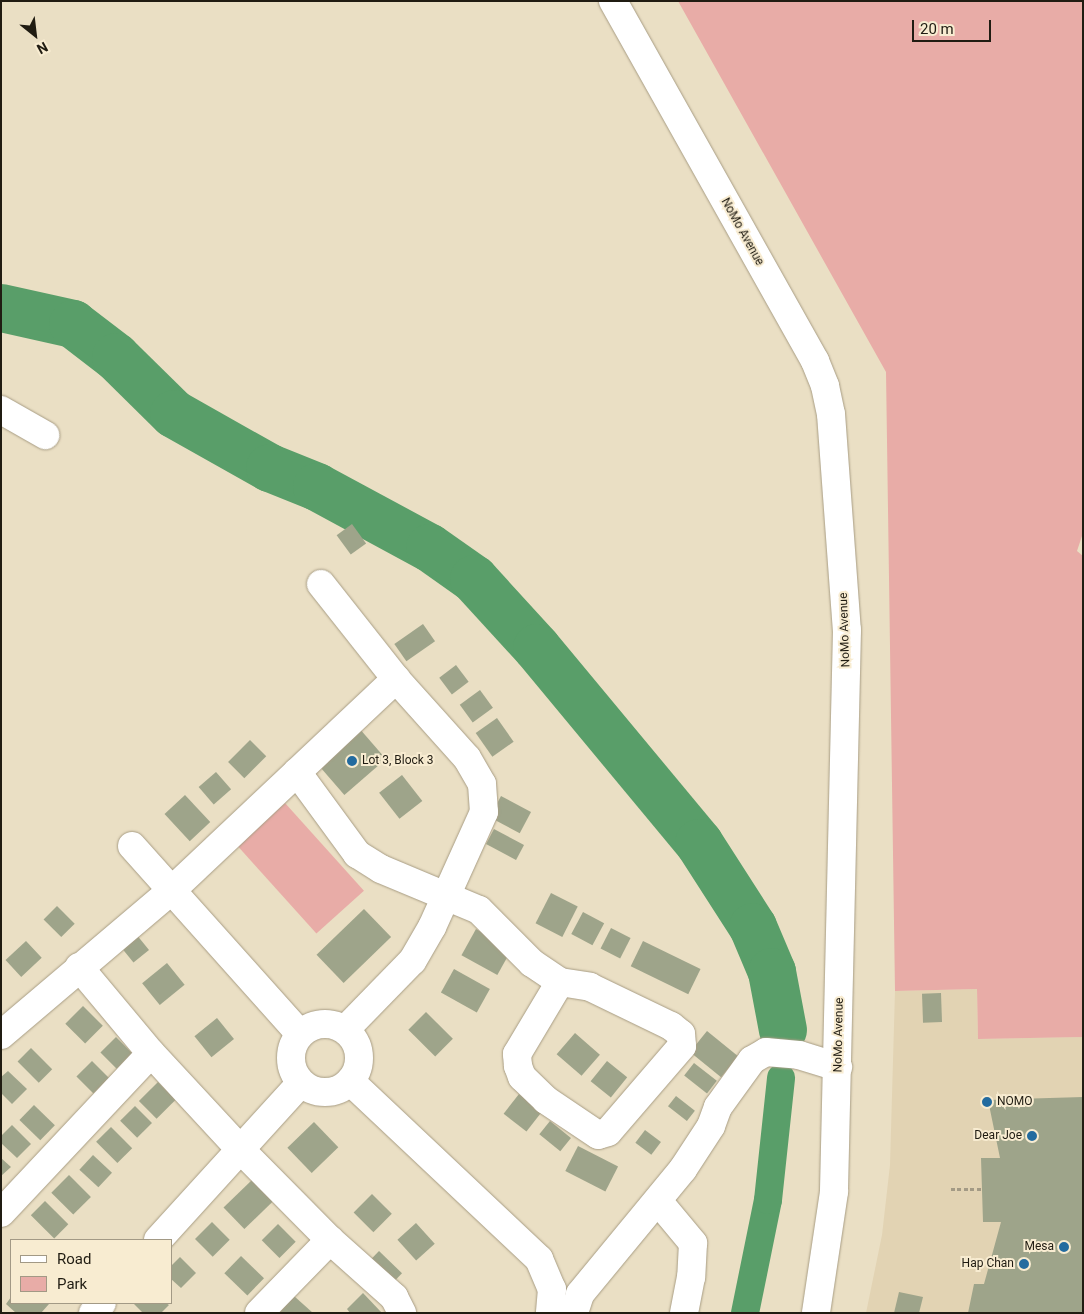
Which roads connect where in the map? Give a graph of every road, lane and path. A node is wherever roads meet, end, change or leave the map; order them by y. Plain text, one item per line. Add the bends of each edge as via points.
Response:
1 (613, 1) edge
2 (1, 410) edge
3 (45, 434) dead end
4 (321, 584) dead end
5 (396, 679) junction
6 (297, 772) junction
7 (132, 846) dead end
8 (172, 890) junction
9 (445, 895) junction
10 (79, 967) junction
11 (560, 982) junction
12 (345, 1030) junction
13 (1, 1034) edge
14 (300, 1034) junction
15 (151, 1053) junction
16 (838, 1067) junction
17 (350, 1081) junction
18 (301, 1083) junction
19 (240, 1149) junction
20 (951, 1189) dead end
21 (982, 1189) dead end
22 (658, 1201) junction
23 (1, 1213) edge
24 (159, 1239) edge
25 (330, 1240) junction
26 (584, 1306) edge
27 (259, 1313) edge
28 (402, 1313) edge
29 (550, 1313) edge
30 (684, 1313) edge
31 (816, 1313) edge

1 - 16 street, NoMo Avenue via 815,361 831,414 847,630
2 - 3 street
4 - 5 street
5 - 6 street
5 - 9 street via 467,758 482,784 484,812
6 - 8 street
6 - 9 street via 357,854 381,869
7 - 8 street
8 - 10 street
8 - 14 street
9 - 11 street via 479,910 532,963
9 - 12 street via 432,927 412,961
10 - 13 street
10 - 15 street
11 - 11 street via 517,1054 518,1066 522,1077 546,1100 598,1135 608,1132 682,1046 680,1034 671,1026 590,987
12 - 14 street via 322,1024
12 - 17 street via 354,1040 358,1054 356,1071
14 - 18 street via 290,1060 292,1070
15 - 19 street
15 - 23 street
16 - 22 street via 799,1054 766,1052 752,1060 718,1107 696,1150
16 - 31 street, NoMo Avenue via 834,1192
17 - 18 street via 340,1089 323,1092
17 - 29 street via 539,1259 552,1289
18 - 19 street
19 - 24 street
19 - 25 street
20 - 21 path
22 - 26 street
22 - 30 street via 693,1243 692,1278
25 - 27 street
25 - 28 street via 394,1297

